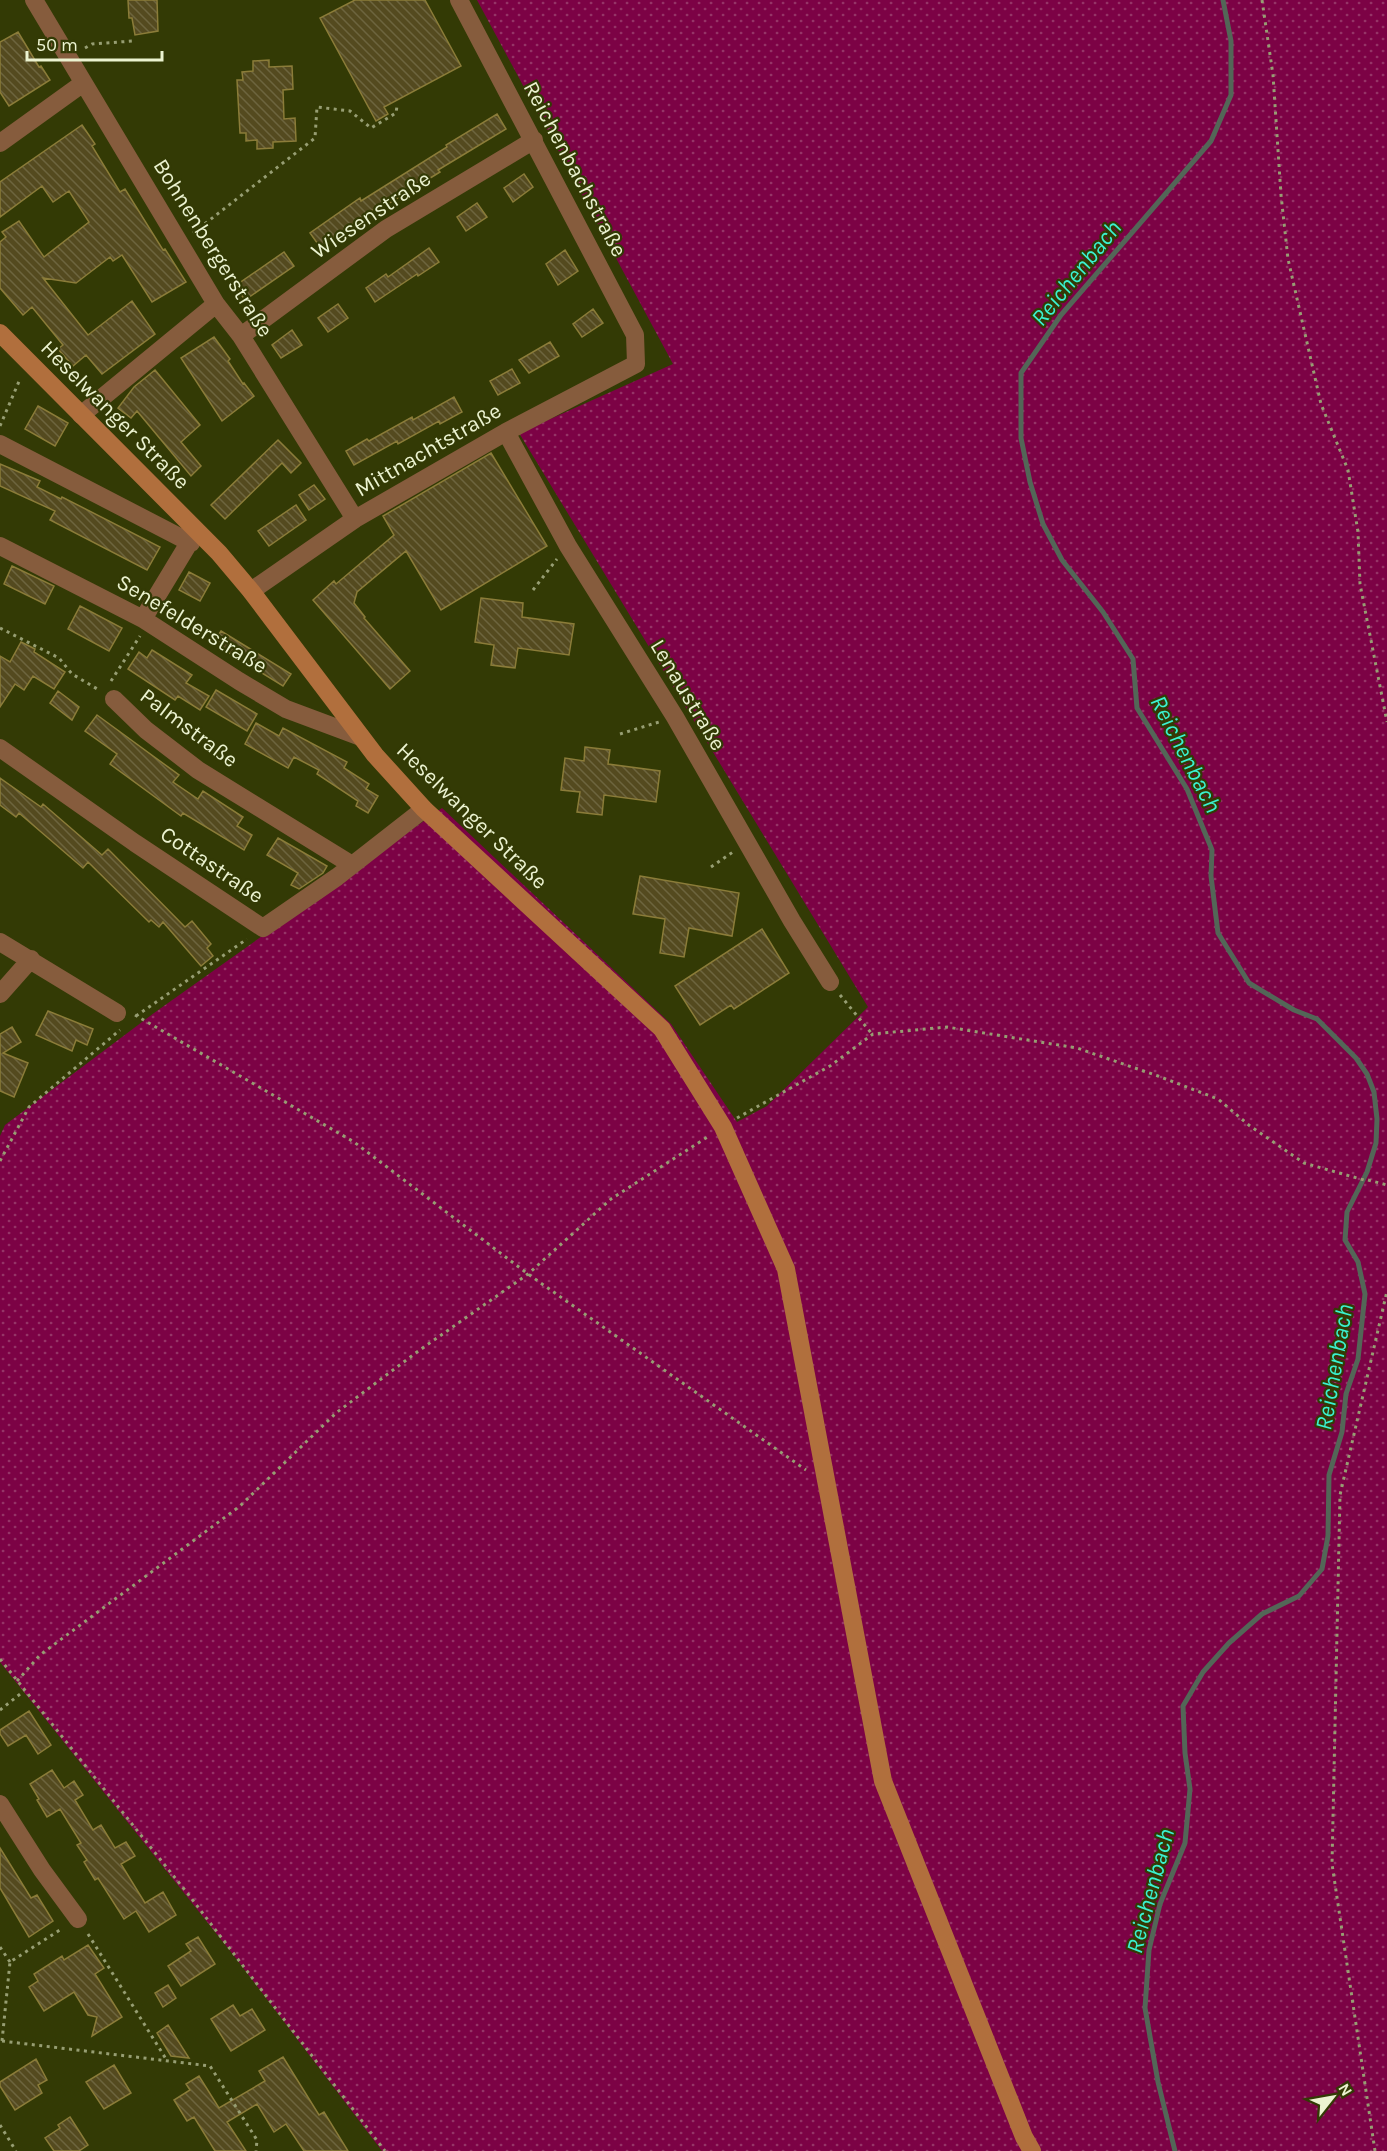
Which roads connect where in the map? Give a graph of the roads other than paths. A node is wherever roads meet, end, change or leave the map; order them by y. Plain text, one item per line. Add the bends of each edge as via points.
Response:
1 (34, 0) edge
2 (459, 0) edge
3 (82, 84) junction
4 (534, 140) junction
5 (0, 143) edge
6 (216, 304) junction
7 (0, 333) edge
8 (241, 336) junction
9 (636, 364) joint
10 (81, 415) junction
11 (506, 432) junction
12 (0, 444) edge
13 (355, 519) junction
14 (193, 537) junction
15 (0, 546) edge
16 (251, 591) junction
17 (146, 621) junction
18 (114, 699) road end
19 (362, 736) junction
20 (0, 748) edge
21 (424, 809) junction
22 (352, 865) junction
23 (0, 942) edge
24 (31, 959) junction
25 (830, 982) road end
26 (0, 993) edge
27 (117, 1013) dead end
28 (0, 1804) edge
29 (78, 1919) road end
30 (1032, 2151) edge

1 - 3 street, Bohnenbergerstraße
2 - 4 street, Reichenbachstraße
3 - 5 street
3 - 6 street, Bohnenbergerstraße
4 - 8 street, Wiesenstraße via 386,229
4 - 9 street, Reichenbachstraße via 635,335
6 - 8 street, Bohnenbergerstraße
6 - 10 street
7 - 10 street, Heselwanger Straße
8 - 13 street, Bohnenbergerstraße
9 - 11 street, Mittnachtstraße
10 - 14 street, Heselwanger Straße
11 - 13 street, Mittnachtstraße
11 - 25 street, Lenaustraße via 568,546 675,717
12 - 14 street
13 - 16 street, Mittnachtstraße
14 - 16 street, Heselwanger Straße
14 - 17 street
15 - 17 street, Senefelderstraße
16 - 19 street, Heselwanger Straße
17 - 19 street, Senefelderstraße via 286,709
18 - 22 street, Palmstraße via 146,730 198,770
19 - 21 street, Heselwanger Straße
20 - 22 street, Cottastraße via 263,928
21 - 22 street, Cottastraße
21 - 30 street, Heselwanger Straße via 662,1029 723,1127 786,1269 882,1781
23 - 24 street
24 - 26 street
24 - 27 street
28 - 29 street

